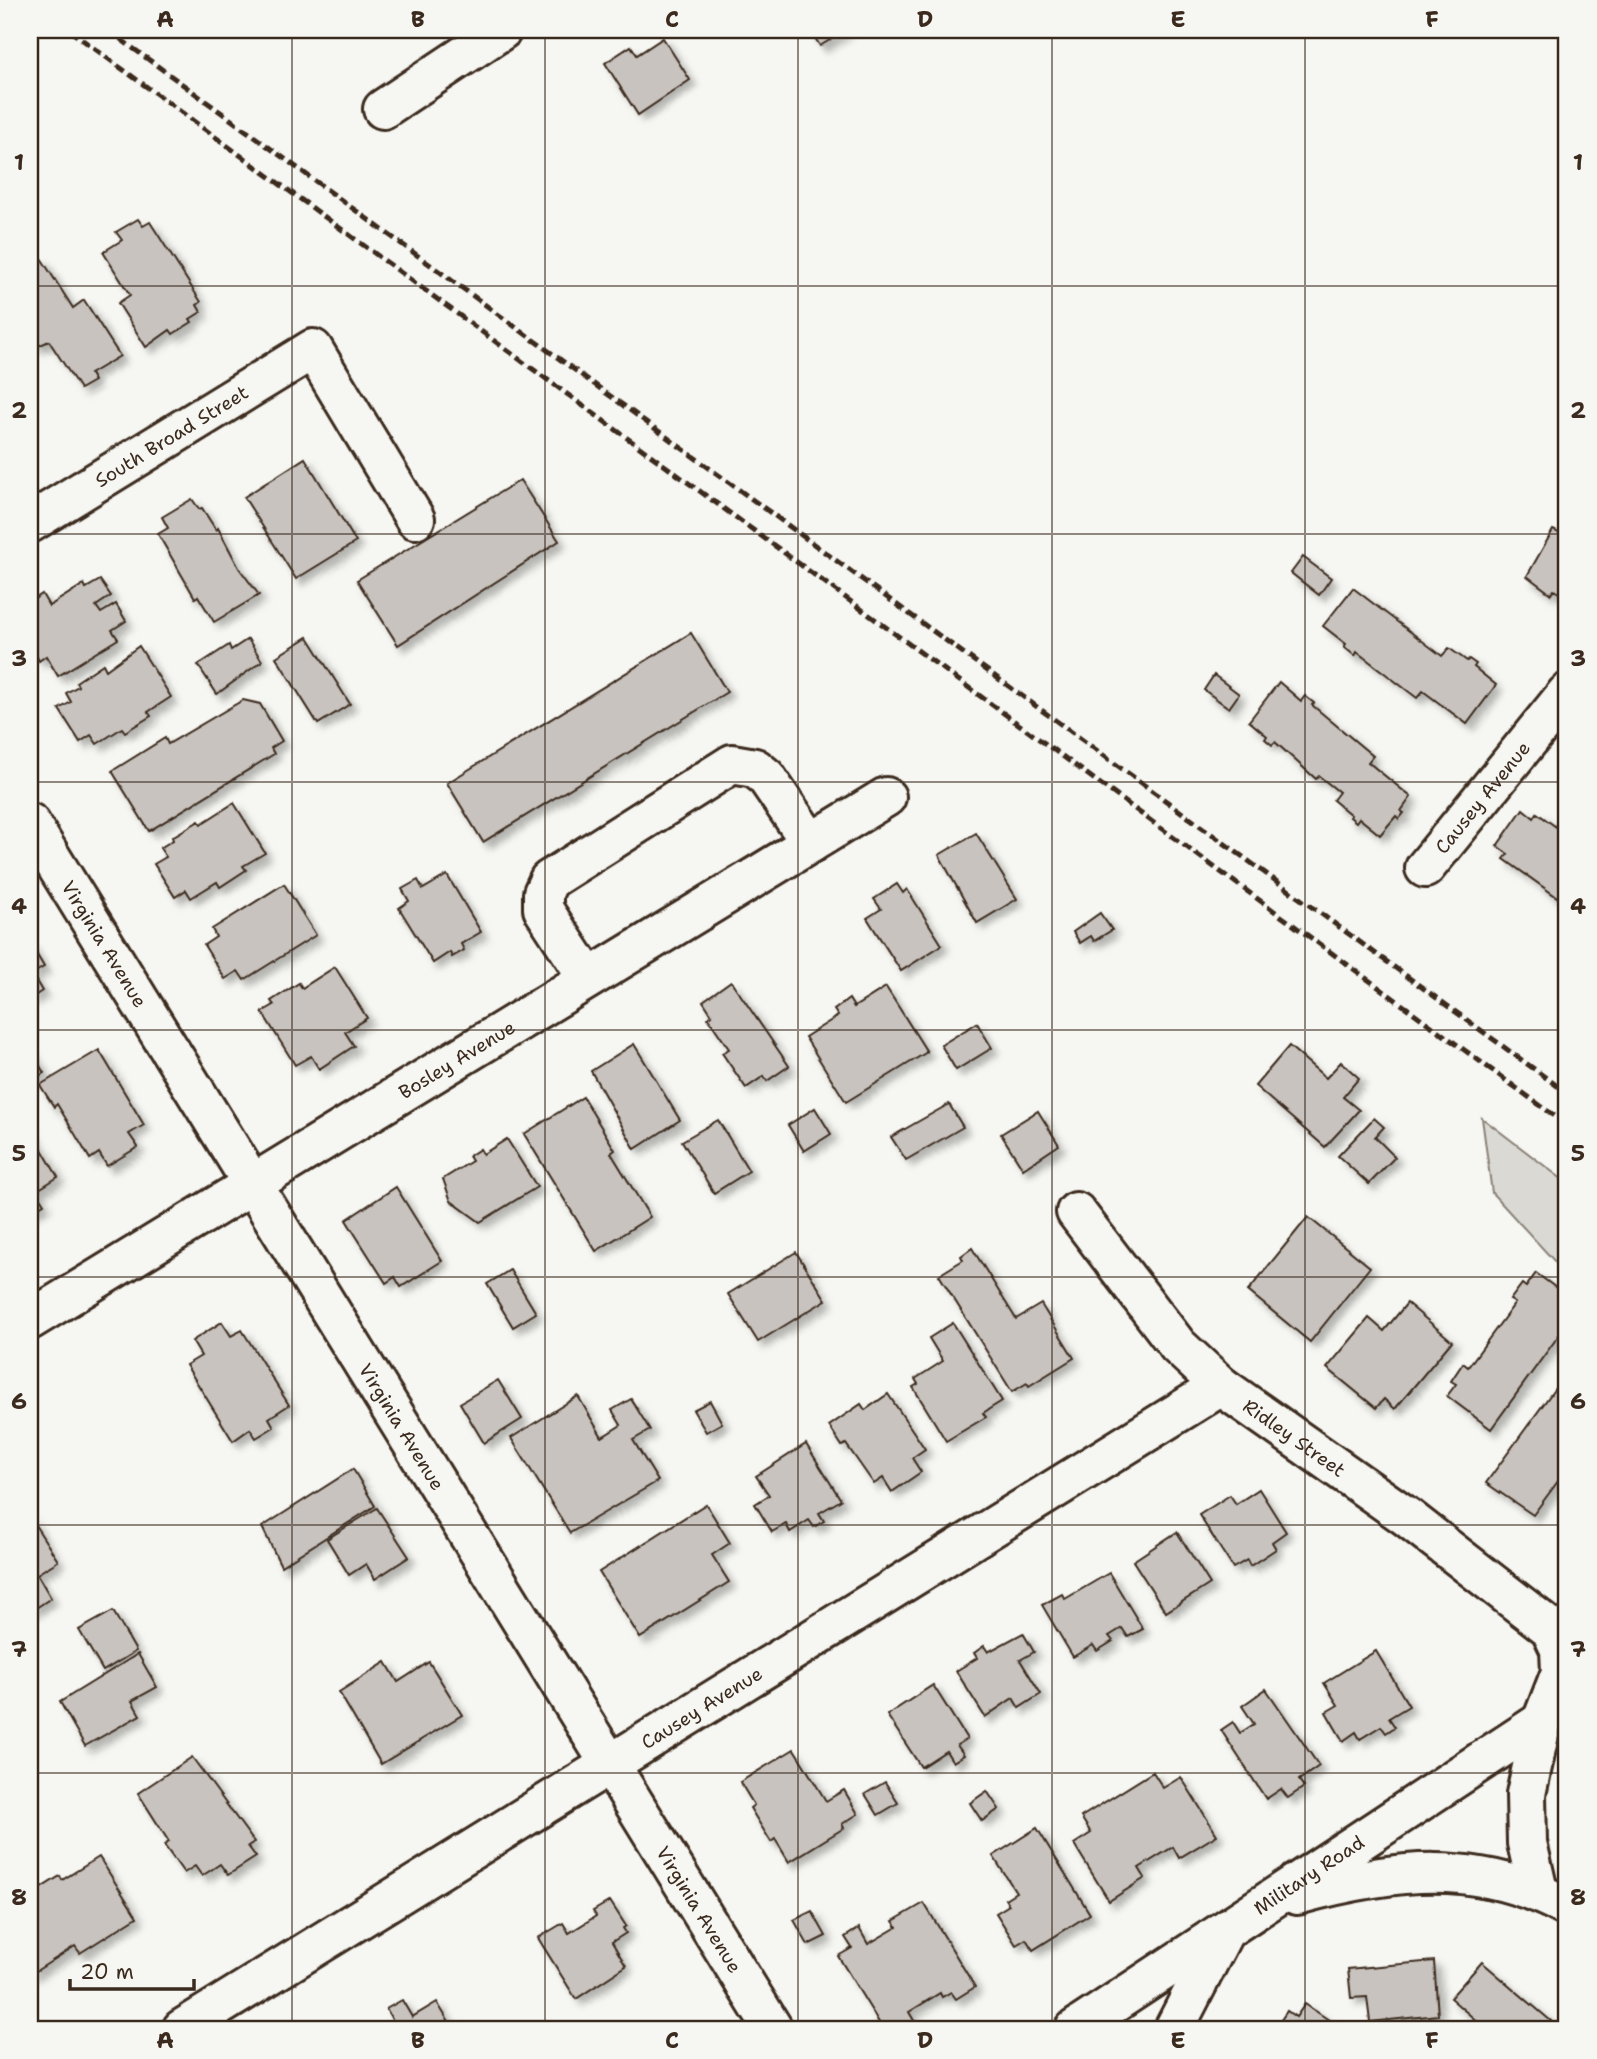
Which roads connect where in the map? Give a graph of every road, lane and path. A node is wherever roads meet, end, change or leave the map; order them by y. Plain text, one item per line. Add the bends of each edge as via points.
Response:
1 (502, 30) edge
2 (383, 109) dead end
3 (415, 519) dead end
4 (30, 523) edge
5 (1567, 693) edge
6 (886, 797) dead end
7 (30, 823) edge
8 (811, 843) junction
9 (1425, 868) dead end
10 (588, 978) junction
11 (251, 1184) junction
12 (1076, 1212) dead end
13 (30, 1320) edge
14 (1221, 1386) junction
15 (1542, 1721) junction
16 (609, 1766) junction
17 (1553, 1899) edge
18 (1265, 1904) junction
19 (1225, 1930) junction
20 (182, 2029) edge
21 (774, 2029) edge
22 (1075, 2029) edge
23 (1174, 2029) edge

1 - 2 street
3 - 4 street, South Broad Street via 313,349
5 - 9 street, Causey Avenue
6 - 8 street, Bosley Avenue
7 - 11 street, Virginia Avenue
8 - 10 street, Bosley Avenue
8 - 10 street via 766,777 755,768 732,764 549,880 542,893 542,909
10 - 11 street, Bosley Avenue
11 - 13 street, Bosley Avenue
11 - 16 street, Virginia Avenue
12 - 14 street, Ridley Street via 1178,1346
14 - 15 street, Ridley Street via 1407,1517 1550,1628 1560,1649 1561,1672
14 - 16 street, Causey Avenue
15 - 17 street via 1526,1794 1527,1843
15 - 18 street, Military Road
16 - 20 street, Causey Avenue
16 - 21 street, Virginia Avenue
17 - 18 street via 1509,1881 1451,1872 1356,1879
18 - 19 street, Military Road
19 - 22 street, Military Road
19 - 23 street

